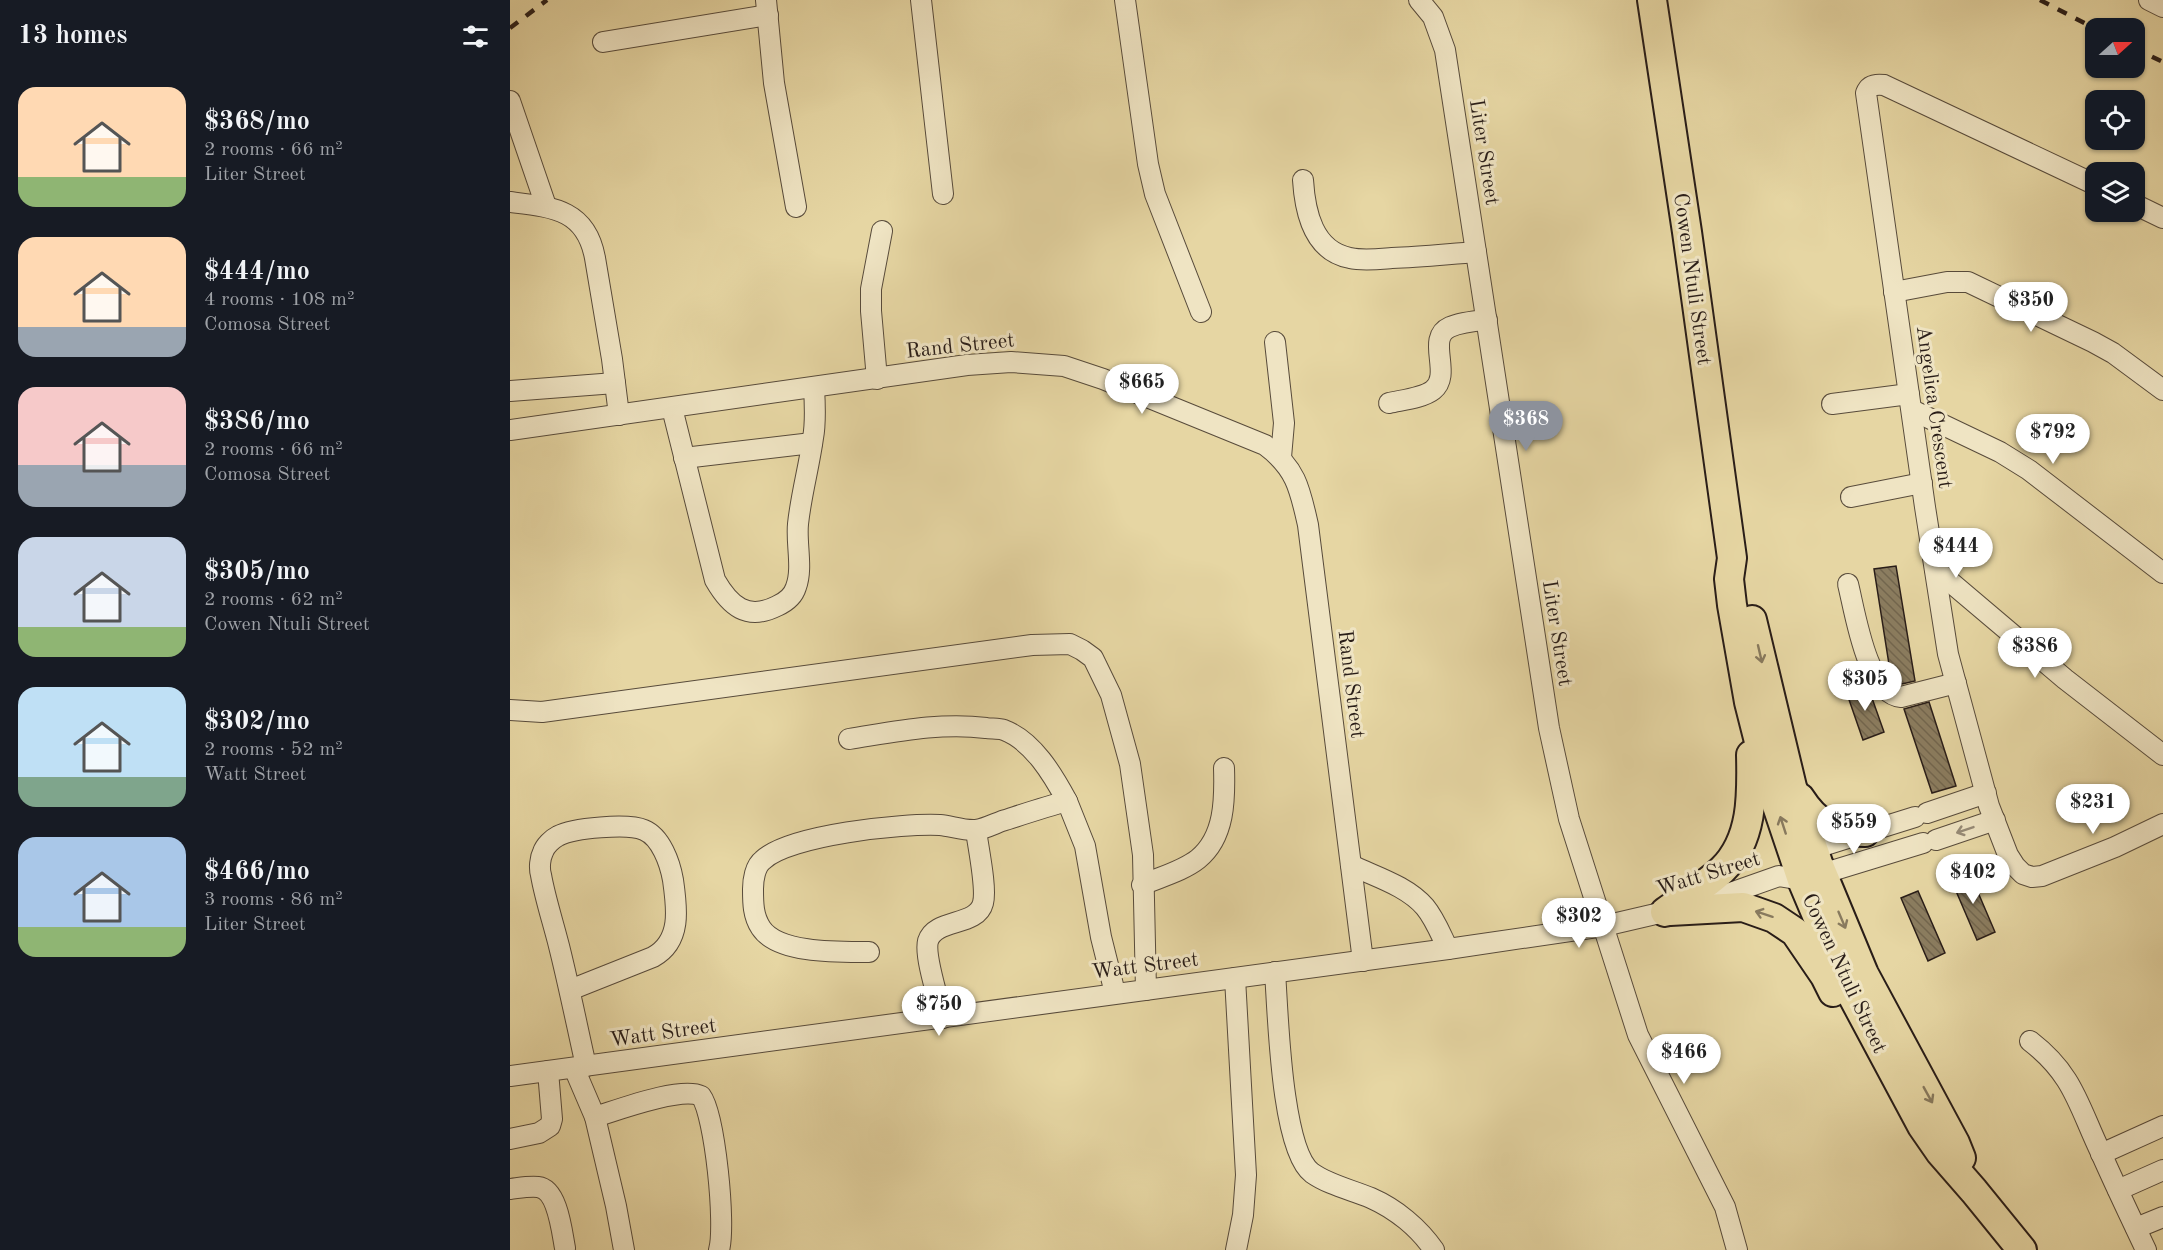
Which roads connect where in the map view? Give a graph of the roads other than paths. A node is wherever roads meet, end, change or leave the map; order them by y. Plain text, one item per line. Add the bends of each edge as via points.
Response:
1 (921, 0) edge
2 (1125, 0) edge
3 (1419, 0) edge
4 (1652, 0) edge
5 (2149, 0) edge
6 (2163, 7) edge
7 (767, 8) edge
8 (603, 42) dead end
9 (510, 101) edge
10 (1304, 180) dead end
11 (2085, 180) edge
12 (943, 194) dead end
13 (510, 202) edge
14 (546, 206) junction
15 (796, 207) dead end
16 (2145, 209) edge
17 (2163, 218) edge
18 (882, 231) dead end
19 (1476, 252) junction
20 (1893, 292) junction
21 (1201, 312) dead end
22 (1486, 320) junction
23 (1275, 342) dead end
24 (877, 379) junction
25 (615, 383) junction
26 (814, 388) junction
27 (2163, 390) edge
28 (510, 391) edge
29 (1910, 402) junction
30 (1389, 403) dead end
31 (1832, 404) dead end
32 (672, 408) junction
33 (619, 415) junction
34 (510, 430) edge
35 (812, 443) junction
36 (1281, 457) junction
37 (684, 458) junction
38 (1922, 483) junction
39 (1851, 497) dead end
40 (1732, 558) junction
41 (1935, 569) junction
42 (2163, 573) edge
43 (1848, 584) dead end
44 (1956, 683) junction
45 (1749, 702) junction
46 (510, 710) edge
47 (849, 739) dead end
48 (2163, 755) edge
49 (1224, 768) dead end
50 (1792, 787) junction
51 (1986, 793) junction
52 (1067, 801) junction
53 (1995, 820) junction
54 (2163, 824) edge
55 (976, 830) junction
56 (1865, 832) junction
57 (1351, 865) junction
58 (1802, 867) junction
59 (1143, 885) junction
60 (1667, 911) junction
61 (1604, 926) junction
62 (1448, 949) junction
63 (869, 952) dead end
64 (1363, 961) junction
65 (1275, 972) junction
66 (1235, 978) junction
67 (570, 990) junction
68 (1146, 990) junction
69 (1115, 993) junction
70 (943, 1018) junction
71 (2030, 1041) dead end
72 (580, 1067) junction
73 (548, 1071) junction
74 (510, 1076) edge
75 (595, 1117) junction
76 (1922, 1126) junction
77 (2163, 1126) edge
78 (510, 1139) edge
79 (2101, 1154) junction
80 (2163, 1170) edge
81 (510, 1189) edge
82 (2118, 1190) junction
83 (1974, 1191) junction
84 (2163, 1217) edge
85 (2136, 1228) junction
86 (565, 1248) dead end
87 (2021, 1249) edge
88 (624, 1250) edge
89 (719, 1250) edge
90 (1236, 1250) edge
91 (1434, 1250) edge
92 (1737, 1250) edge
93 (2146, 1250) edge

1 - 12 street
2 - 21 street via 1155,194
3 - 19 street, Liter Street via 1433,17 1445,50
4 - 40 highway, Cowen Ntuli Street
5 - 6 street
7 - 8 street
7 - 15 street via 774,83
9 - 14 street
10 - 19 street via 1305,205 1315,231 1338,254 1377,259
11 - 20 street, Angelica Crescent via 1884,85 1873,85 1866,93
13 - 14 street
14 - 25 street via 566,212 578,222 592,245
16 - 17 street
18 - 24 street via 871,289
19 - 22 street, Liter Street
20 - 27 street via 1968,282 2113,353
20 - 29 street, Angelica Crescent
22 - 30 street via 1449,327 1440,335 1441,372 1435,389
22 - 61 street, Liter Street via 1556,770
23 - 36 street via 1284,423
24 - 26 street, Rand Street
24 - 36 street, Rand Street via 967,365 1011,362 1064,366 1241,434
25 - 28 street
25 - 33 street
26 - 32 street, Rand Street
26 - 35 street
29 - 31 street
29 - 38 street, Angelica Crescent
29 - 42 street via 2029,470
32 - 33 street, Rand Street
32 - 37 street
33 - 34 street, Rand Street
35 - 37 street
35 - 37 street via 798,526 798,584 784,602 761,612 736,605 715,580
36 - 57 street, Rand Street via 1293,474 1308,525
38 - 39 street
38 - 41 street, Angelica Crescent
40 - 45 highway, Cowen Ntuli Street via 1732,605
40 -> 50 highway, Cowen Ntuli Street via 1742,576
41 - 44 street, Angelica Crescent
41 - 48 street via 2065,679
43 - 44 street via 1866,653 1874,674 1889,693 1901,697
44 - 51 street, Angelica Crescent
58 -> 45 highway, Cowen Ntuli Street via 1770,785
45 - 60 highway via 1751,796 1743,840 1722,870
46 - 59 street via 542,712 1032,645 1070,644 1093,658 1120,724 1138,819
47 - 52 street via 947,727 1003,730 1032,751 1058,782
49 - 59 street via 1222,819 1206,851 1189,865
50 - 56 highway via 1815,818 1826,826
50 - 58 highway, Cowen Ntuli Street
51 - 53 street, Angelica Crescent
51 - 56 street, Watt Street
52 - 55 street
52 - 69 street via 1084,846
53 - 54 street, Angelica Crescent via 2015,866 2032,877 2050,874
53 -> 58 street, Watt Street via 1929,842
55 - 63 street via 915,825 867,831 797,843 762,860 753,886 753,911 766,935 815,950
55 - 70 street via 983,904 977,912 941,928 928,940
56 - 58 street, Watt Street
57 - 62 street via 1418,900 1435,921
57 - 64 street, Rand Street
58 - 60 street, Watt Street via 1713,900
58 - 76 highway, Cowen Ntuli Street via 1845,982
58 -> 83 highway, Cowen Ntuli Street via 1955,1143
59 - 68 street
60 - 61 street, Watt Street
76 -> 60 highway via 1878,1071 1825,976 1795,932 1774,918 1743,907
61 - 62 street, Watt Street
61 - 92 street, Liter Street via 1638,1035 1725,1207
62 - 64 street, Watt Street
64 - 65 street, Watt Street
65 - 66 street, Watt Street
65 - 91 street via 1281,1062 1292,1137 1299,1157 1310,1172 1396,1212
66 - 68 street, Watt Street
66 - 90 street via 1246,1175
67 - 67 street via 540,872 543,851 569,831 625,826 644,830 661,848 672,872 677,919 669,943 653,957
67 - 72 street
68 - 69 street, Watt Street
69 - 70 street, Watt Street
70 - 72 street, Watt Street
71 - 79 street via 2050,1056 2065,1075
72 - 73 street, Watt Street
72 - 75 street
73 - 74 street, Watt Street
73 - 78 street via 550,1126 539,1133
75 - 88 street
75 - 89 street via 686,1092 701,1096 710,1119 723,1219
76 - 83 highway, Cowen Ntuli Street
77 - 79 street
79 - 82 street
80 - 82 street
81 - 86 street via 537,1186 547,1191 557,1210
82 - 85 street
83 - 87 highway, Cowen Ntuli Street
84 - 85 street
85 - 93 street

